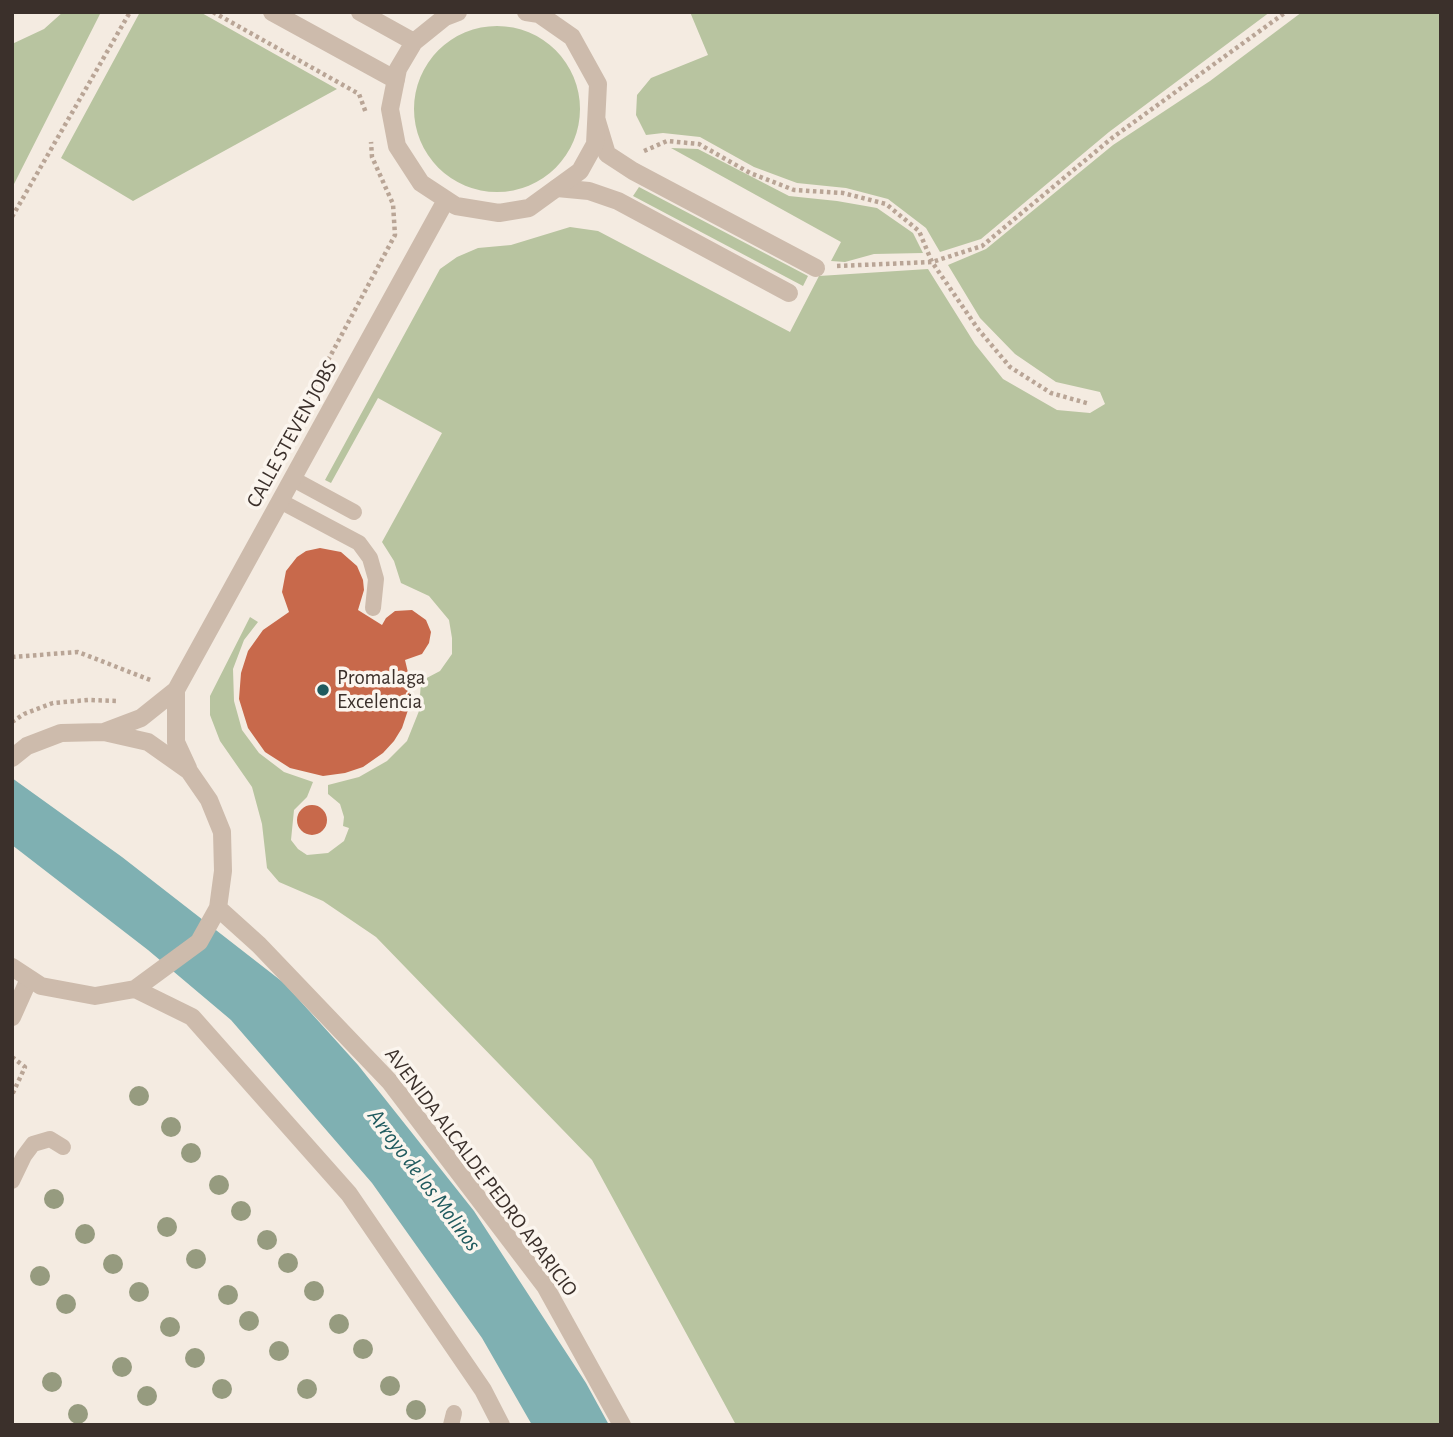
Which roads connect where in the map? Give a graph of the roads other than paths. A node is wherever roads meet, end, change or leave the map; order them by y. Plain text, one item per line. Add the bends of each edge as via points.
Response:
1 (272, 12) edge
2 (360, 12) edge
3 (458, 12) edge
4 (526, 12) edge
5 (414, 42) junction
6 (396, 80) junction
7 (596, 118) junction
8 (557, 188) junction
9 (446, 200) junction
10 (816, 268) road end
11 (789, 293) dead end
12 (293, 479) junction
13 (280, 501) junction
14 (354, 512) dead end
15 (373, 608) dead end
16 (176, 690) junction
17 (104, 732) junction
18 (20, 743) edge
19 (12, 758) edge
20 (189, 771) junction
21 (218, 908) junction
22 (12, 967) edge
23 (29, 979) junction
24 (135, 989) junction
25 (12, 1017) edge
26 (64, 1147) dead end
27 (12, 1181) edge
28 (501, 1425) edge
29 (622, 1425) edge

1 - 6 street
2 - 5 street
3 - 5 street
4 - 7 street via 540,13 572,37 598,84
5 - 6 street
6 - 9 street via 390,109 397,146 421,183
7 - 8 street via 595,144 580,171
7 - 10 street via 607,154
8 - 9 street via 529,208 499,214
8 - 11 street via 589,191 618,201
9 - 12 street, CALLE STEVEN JOBS
12 - 13 street, CALLE STEVEN JOBS
12 - 14 lane
13 - 15 lane via 359,542 376,579
13 - 16 street, CALLE STEVEN JOBS
16 - 17 street, CALLE STEVEN JOBS via 141,718
16 - 20 street, CALLE STEVEN JOBS via 176,743
17 - 18 street via 61,733
17 - 20 street via 148,742
18 - 19 street
20 - 21 street via 209,800 222,832
21 - 24 street via 199,942
21 - 29 street, AVENIDA ALCALDE PEDRO APARICIO via 390,1082 545,1286
22 - 23 street
23 - 24 street via 41,986 96,996
23 - 25 street
24 - 28 street via 192,1017 349,1194 483,1390
26 - 27 lane via 50,1139 33,1144

